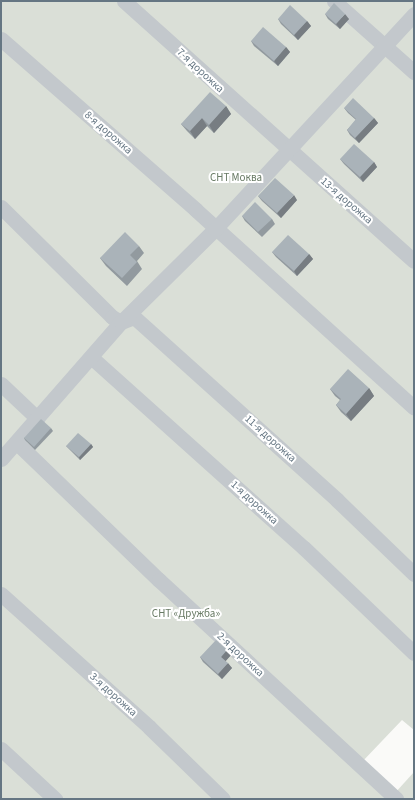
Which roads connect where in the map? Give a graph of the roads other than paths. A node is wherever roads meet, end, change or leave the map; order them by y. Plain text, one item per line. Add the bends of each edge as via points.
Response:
1 (124, 1) edge
2 (334, 1) edge
3 (414, 14) edge
4 (1, 39) edge
5 (380, 42) junction
6 (414, 72) edge
7 (277, 140) joint
8 (288, 150) junction
9 (1, 207) edge
10 (215, 229) junction
11 (414, 261) edge
12 (121, 322) junction
13 (91, 357) junction
14 (1, 384) edge
15 (414, 408) edge
16 (37, 418) junction
17 (16, 442) junction
18 (1, 459) edge
19 (414, 574) edge
20 (1, 594) edge
21 (414, 653) edge
22 (1, 749) edge
23 (55, 799) edge
24 (223, 799) edge
25 (396, 799) edge

1 - 7 street, 7-я дорожка
2 - 5 street
3 - 5 street
4 - 10 street, 8-я дорожка
5 - 6 street
5 - 8 street
7 - 8 street, 13-я дорожка
8 - 10 street
8 - 11 street, 13-я дорожка
9 - 12 street via 102,308
10 - 12 street
10 - 15 street, 8-я дорожка
12 - 13 street
12 - 19 street, 11-я дорожка via 134,316 337,500
13 - 16 street
13 - 21 street, 1-я дорожка via 304,548
14 - 16 street
16 - 17 street
17 - 18 street
17 - 25 street, 2-я дорожка via 159,580
20 - 24 street, 3-я дорожка via 149,727
22 - 23 street

